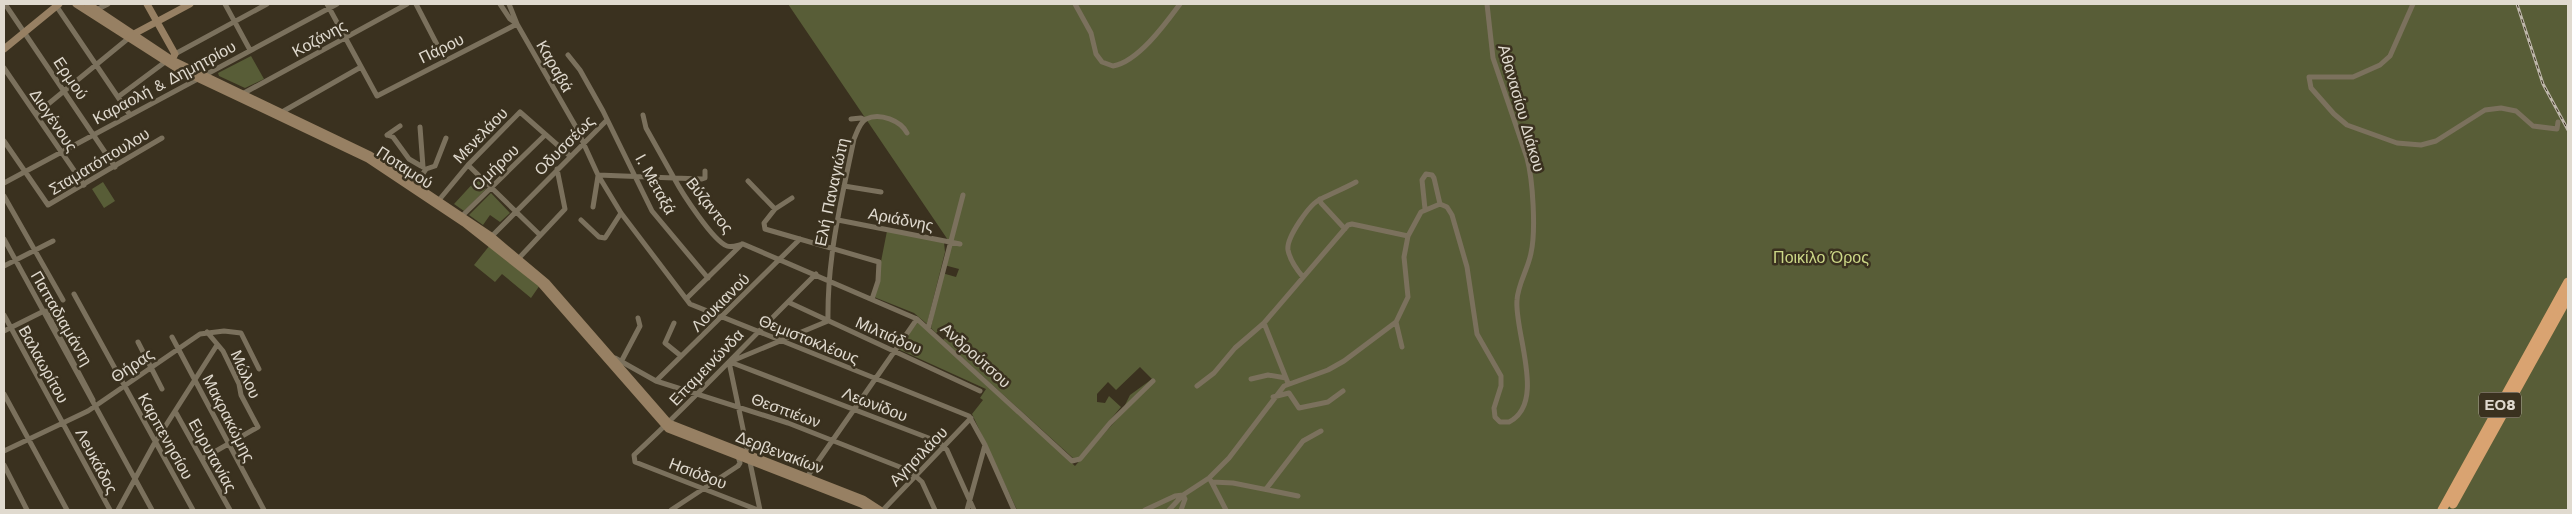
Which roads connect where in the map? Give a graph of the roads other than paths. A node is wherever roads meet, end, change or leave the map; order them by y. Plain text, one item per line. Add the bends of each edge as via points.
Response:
1 (5, 4) edge
2 (76, 4) edge
3 (88, 4) edge
4 (108, 4) edge
5 (147, 4) edge
6 (190, 4) edge
7 (225, 4) edge
8 (267, 4) edge
9 (337, 4) edge
10 (407, 4) edge
11 (416, 4) edge
12 (500, 4) edge
13 (508, 4) edge
14 (1075, 4) edge
15 (1180, 4) edge
16 (1487, 4) edge
17 (2413, 4) edge
18 (58, 5) edge
19 (328, 6) edge
20 (96, 10) junction
21 (235, 21) junction
22 (157, 22) junction
23 (516, 24) junction
24 (25, 32) junction
25 (130, 36) junction
26 (345, 38) junction
27 (4, 49) edge
28 (250, 50) junction
29 (568, 55) dead end
30 (171, 59) junction
31 (445, 60) junction
32 (95, 64) junction
33 (361, 67) junction
34 (4, 68) edge
35 (202, 76) junction
36 (64, 90) junction
37 (244, 93) junction
38 (118, 97) junction
39 (282, 112) junction
40 (36, 114) junction
41 (130, 115) junction
42 (643, 115) dead end
43 (851, 119) dead end
44 (865, 120) junction
45 (606, 121) junction
46 (2558, 122) dead end
47 (400, 126) dead end
48 (420, 127) dead end
49 (907, 133) dead end
50 (94, 134) junction
51 (545, 135) junction
52 (162, 138) dead end
53 (446, 138) dead end
54 (4, 141) edge
55 (583, 142) junction
56 (61, 152) junction
57 (570, 156) junction
58 (468, 165) junction
59 (115, 167) junction
60 (423, 167) junction
61 (557, 169) junction
62 (26, 171) junction
63 (705, 171) dead end
64 (598, 175) junction
65 (674, 178) junction
66 (638, 179) junction
67 (748, 182) dead end
68 (1356, 182) dead end
69 (4, 183) edge
70 (416, 184) junction
71 (84, 185) junction
72 (844, 186) junction
73 (491, 188) junction
74 (881, 192) dead end
75 (963, 195) dead end
76 (4, 196) edge
77 (792, 198) dead end
78 (1320, 199) junction
79 (439, 200) junction
80 (1440, 204) junction
81 (594, 207) dead end
82 (775, 209) junction
83 (1425, 209) junction
84 (516, 212) junction
85 (621, 213) junction
86 (462, 216) junction
87 (581, 220) dead end
88 (838, 220) junction
89 (1345, 229) junction
90 (540, 235) junction
91 (1408, 236) junction
92 (489, 238) junction
93 (4, 239) edge
94 (800, 239) junction
95 (53, 241) dead end
96 (949, 241) junction
97 (743, 244) junction
98 (960, 244) dead end
99 (832, 247) junction
100 (34, 250) junction
101 (519, 258) junction
102 (15, 260) junction
103 (780, 260) junction
104 (4, 266) edge
105 (20, 270) junction
106 (816, 274) junction
107 (708, 278) junction
108 (1303, 278) junction
109 (828, 280) junction
110 (2568, 282) edge
111 (74, 294) dead end
112 (2568, 297) edge
113 (687, 298) junction
114 (872, 299) junction
115 (63, 300) dead end
116 (788, 302) junction
117 (42, 312) junction
118 (4, 315) edge
119 (638, 318) dead end
120 (722, 318) junction
121 (917, 319) junction
122 (828, 321) junction
123 (1264, 322) junction
124 (1396, 322) junction
125 (674, 324) dead end
126 (10, 328) junction
127 (928, 329) junction
128 (4, 331) edge
129 (207, 332) junction
130 (757, 332) junction
131 (172, 337) dead end
132 (138, 342) dead end
133 (780, 342) junction
134 (217, 345) junction
135 (1402, 347) dead end
136 (178, 350) junction
137 (895, 350) junction
138 (610, 356) junction
139 (682, 356) junction
140 (622, 362) junction
141 (729, 362) junction
142 (151, 367) junction
143 (260, 369) dead end
144 (875, 379) junction
145 (1251, 379) dead end
146 (195, 380) junction
147 (1154, 380) dead end
148 (1287, 380) junction
149 (656, 381) junction
150 (124, 386) junction
151 (1197, 386) dead end
152 (162, 389) dead end
153 (980, 391) dead end
154 (1343, 391) dead end
155 (4, 394) edge
156 (698, 395) junction
157 (1273, 397) junction
158 (95, 406) junction
159 (738, 406) junction
160 (854, 409) junction
161 (175, 411) junction
162 (971, 418) junction
163 (63, 424) junction
164 (667, 425) junction
165 (1322, 431) dead end
166 (28, 440) junction
167 (832, 441) junction
168 (154, 444) junction
169 (228, 445) junction
170 (985, 445) junction
171 (944, 447) junction
172 (4, 451) edge
173 (634, 455) joint
174 (738, 456) junction
175 (749, 457) junction
176 (202, 459) junction
177 (4, 465) edge
178 (917, 475) junction
179 (807, 477) junction
180 (136, 478) junction
181 (1211, 480) junction
182 (704, 488) junction
183 (1266, 489) junction
184 (1183, 495) junction
185 (1298, 496) dead end
186 (970, 501) junction
187 (27, 510) edge
188 (66, 510) edge
189 (110, 510) edge
190 (118, 510) edge
191 (152, 510) edge
192 (193, 510) edge
193 (230, 510) edge
194 (264, 510) edge
195 (671, 510) edge
196 (759, 510) edge
197 (872, 510) edge
198 (882, 510) edge
199 (935, 510) edge
200 (967, 510) edge
201 (974, 510) edge
202 (1014, 510) edge
203 (1145, 510) edge
204 (1169, 510) edge
205 (1181, 510) edge
206 (1226, 510) edge
207 (2442, 510) edge
208 (2449, 510) edge

1 - 24 street, Ερμού
2 - 25 street, Ποταμού
3 - 20 street, Ποταμού
4 - 20 street
5 - 22 street
6 - 22 street
7 - 21 street
8 - 21 street
9 - 19 street, Καραολή & Δημητρίου
10 - 26 street, Κοζάνης
11 - 31 street
12 - 23 street, Καραβά
13 - 23 street, Καραβά
14 - 15 street via 1091,33 1096,54 1102,62 1113,66 1131,58 1157,34
16 - 80 street, Αθανασίου Διάκου via 1493,58 1530,175 1532,252 1518,291 1517,307 1527,382 1523,406 1517,417 1509,422 1500,422 1495,417 1501,376 1477,334 1467,267 1453,220 1447,207
17 - 46 street via 2390,56 2380,65 2354,77 2309,77 2311,88 2347,125 2397,143 2421,145 2448,136 2485,110 2502,108 2516,111 2533,126 2557,129
18 - 24 street
18 - 32 street
19 - 26 street
19 - 28 street, Καραολή & Δημητρίου
20 - 25 street, Ποταμού
21 - 28 street
21 - 30 street
22 - 25 street
22 - 30 street
23 - 31 street, Πάρου
23 - 55 street, Καραβά
24 - 27 street
24 - 36 street, Ερμού
25 - 30 street, Ποταμού
25 - 32 street
26 - 33 street
26 - 37 street, Κοζάνης
28 - 35 street, Καραολή & Δημητρίου
29 - 45 street, Οδυσσέως via 580,70
30 - 35 street, Ποταμού
30 - 38 street
31 - 33 street, Πάρου via 377,96
32 - 36 street
32 - 38 street
33 - 39 street
34 - 40 street, Διογένους
35 - 37 street, Ποταμού
35 - 41 street, Καραολή & Δημητρίου
35 - 92 street, Ποταμού via 363,156
36 - 40 street
36 - 50 street, Ερμού
37 - 39 street, Ποταμού
38 - 41 street
39 - 70 street, Ποταμού via 366,152
40 - 56 street, Διογένους
41 - 50 street, Καραολή & Δημητρίου
42 - 65 street via 646,128
43 - 44 street
44 - 49 street, Ελή Παναγιώτη via 893,120 902,124
44 - 72 street, Ελή Παναγιώτη via 854,139
45 - 55 street, Οδυσσέως
45 - 66 street, Ι. Μεταξά
47 - 60 street via 387,135 393,137 409,159
48 - 60 street
50 - 56 street, Καραολή & Δημητρίου
50 - 59 street, Ερμού
51 - 57 street via 549,135
51 - 58 street, Μενελάου via 520,112
51 - 73 street, Ομήρου
52 - 59 street, Σταματόπουλου
53 - 60 street via 434,166
54 - 62 street
55 - 57 street, Οδυσσέως
55 - 64 street, Καραβά
56 - 62 street, Καραολή & Δημητρίου
56 - 71 street, Διογένους
57 - 61 street, Οδυσσέως
58 - 73 street
58 - 79 street, Μενελάου
59 - 71 street, Σταματόπουλου
60 - 70 street
61 - 84 street, Οδυσσέως
61 - 90 street via 565,210
62 - 69 street, Καραολή & Δημητρίου
62 - 71 street, Σταματόπουλου via 48,206
63 - 65 street via 702,180
64 - 66 street, Βύζαντος
64 - 81 street
64 - 85 street, Θεμιστοκλέους
65 - 66 street, Βύζαντος
65 - 97 street, Βύζαντος via 708,228 724,244 731,247
66 - 107 street, Ι. Μεταξά via 652,210
67 - 82 street
68 - 78 street
70 - 79 street, Ποταμού
72 - 74 street
72 - 88 street, Ελή Παναγιώτη
73 - 84 street
73 - 86 street, Ομήρου
75 - 96 street
76 - 100 street
77 - 82 street
78 - 89 street
78 - 108 street via 1311,206 1288,242 1288,250
79 - 86 street, Ποταμού
80 - 83 street
80 - 83 street via 1434,178 1426,174 1422,180
82 - 94 street via 764,226 766,230
83 - 91 street
84 - 90 street
84 - 92 street, Οδυσσέως
85 - 87 street via 604,238
85 - 113 street, Θεμιστοκλέους
86 - 92 street, Ποταμού
88 - 96 street, Αριάδνης
88 - 99 street, Ελή Παναγιώτη
89 - 91 street via 1352,224
89 - 108 street
90 - 101 street
91 - 124 street via 1404,257 1408,297
92 - 101 street, Ποταμού
92 - 164 street, Ποταμού via 547,290
93 - 102 street, Παπαδιαμάντη
94 - 99 street
94 - 103 street, Λουκιανού
95 - 100 street
96 - 98 street, Αριάδνης
96 - 127 street
97 - 103 street, Ανδρούτσου
97 - 107 street
99 - 109 street, Ελή Παναγιώτη
99 - 114 street via 880,262
100 - 102 street
100 - 115 street
101 - 138 street, Ποταμού via 552,288
102 - 104 street
102 - 105 street, Παπαδιαμάντη
103 - 106 street, Ανδρούτσου
103 - 120 street, Λουκιανού
105 - 117 street, Παπαδιαμάντη
105 - 158 street, Παπαδιαμάντη via 58,333
106 - 109 street, Ανδρούτσου
106 - 116 street, Επαμεινώνδα
107 - 113 street
108 - 123 street
109 - 114 street, Ανδρούτσου
109 - 122 street, Ελή Παναγιώτη
110 - 207 highway, ΕΟ8
111 - 150 street, Καρπενησίου
112 - 208 highway, ΕΟ8
113 - 120 street, Θεμιστοκλέους via 695,307
114 - 121 street, Ανδρούτσου
116 - 122 street, Μιλτιάδου
116 - 130 street, Επαμεινώνδα
117 - 126 street
117 - 158 street, Παπαδιαμάντη
118 - 126 street, Βαλαωρίτου
119 - 140 street via 640,326
120 - 130 street, Θεμιστοκλέους
120 - 139 street, Λουκιανού
121 - 127 street, Ανδρούτσου
121 - 137 street
122 - 133 street
122 - 137 street, Μιλτιάδου
123 - 148 street
123 - 151 street
124 - 135 street
124 - 148 street via 1341,363 1323,372
125 - 139 street via 665,343
126 - 128 street
126 - 163 street, Βαλαωρίτου
127 - 147 street, Ανδρούτσου via 1072,461 1080,459 1110,423
129 - 134 street, Μώλου
129 - 136 street, Θήρας
129 - 143 street via 241,333
130 - 133 street, Θεμιστοκλέους
130 - 141 street, Επαμεινώνδα
131 - 136 street, Μακρακώμης
132 - 142 street
133 - 141 street
133 - 144 street, Θεμιστοκλέους
134 - 146 street
134 - 169 street, Μώλου via 226,356 241,396 258,428
136 - 142 street, Θήρας
136 - 146 street, Μακρακώμης
137 - 144 street
137 - 153 street, Μιλτιάδου
138 - 140 street, Θεσπιέων
138 - 164 street, Ποταμού
139 - 149 street, Λουκιανού
140 - 149 street, Θεσπιέων
141 - 156 street, Επαμεινώνδα
141 - 159 street
141 - 160 street, Λεωνίδου
142 - 150 street, Θήρας
142 - 152 street
144 - 160 street
144 - 162 street, Θεμιστοκλέους
145 - 148 street via 1268,375
146 - 161 street
146 - 169 street, Μακρακώμης
148 - 157 street
149 - 156 street, Θεσπιέων
150 - 158 street, Θήρας
150 - 168 street, Καρπενησίου
154 - 157 street via 1328,402 1299,408 1289,393
155 - 166 street
156 - 159 street, Θεσπιέων
156 - 164 street, Επαμεινώνδα
157 - 181 street
158 - 163 street, Θήρας
158 - 180 street, Παπαδιαμάντη
159 - 167 street, Θεσπιέων
159 - 175 street
160 - 167 street
160 - 171 street, Λεωνίδου via 932,439
161 - 168 street
161 - 176 street, Ευρυτανίας
162 - 170 street
162 - 171 street, Αγησιλάου
163 - 166 street, Θήρας
163 - 189 street, Λeυκάδος
164 - 173 street, Επαμεινώνδα
164 - 174 street, Δερβενακίων
164 - 175 street, Δερβενακίων
165 - 183 street via 1303,441
166 - 172 street, Θήρας
166 - 188 street
167 - 178 street, Θεσπιέων
167 - 179 street
168 - 180 street
168 - 192 street, Καρπενησίου
169 - 176 street
169 - 194 street, Μακρακώμης
170 - 186 street
170 - 202 street
171 - 178 street, Αγησιλάου
171 - 186 street
173 - 182 street, Ησιόδου via 635,462
174 - 175 street, Δερβενακίων
174 - 182 street via 738,466
175 - 179 street, Δερβενακίων
175 - 196 street
175 - 197 street, Δερβενακίων
176 - 193 street, Ευρυτανίας
177 - 187 street
178 - 198 street, Αγησιλάου
178 - 199 street
179 - 198 street, Δερβενακίων via 863,498
180 - 190 street
180 - 191 street, Παπαδιαμάντη
181 - 183 street
181 - 184 street
181 - 206 street
182 - 195 street
182 - 196 street, Ησιόδου
183 - 185 street
184 - 203 street
184 - 204 street
184 - 205 street
186 - 200 street
186 - 201 street

